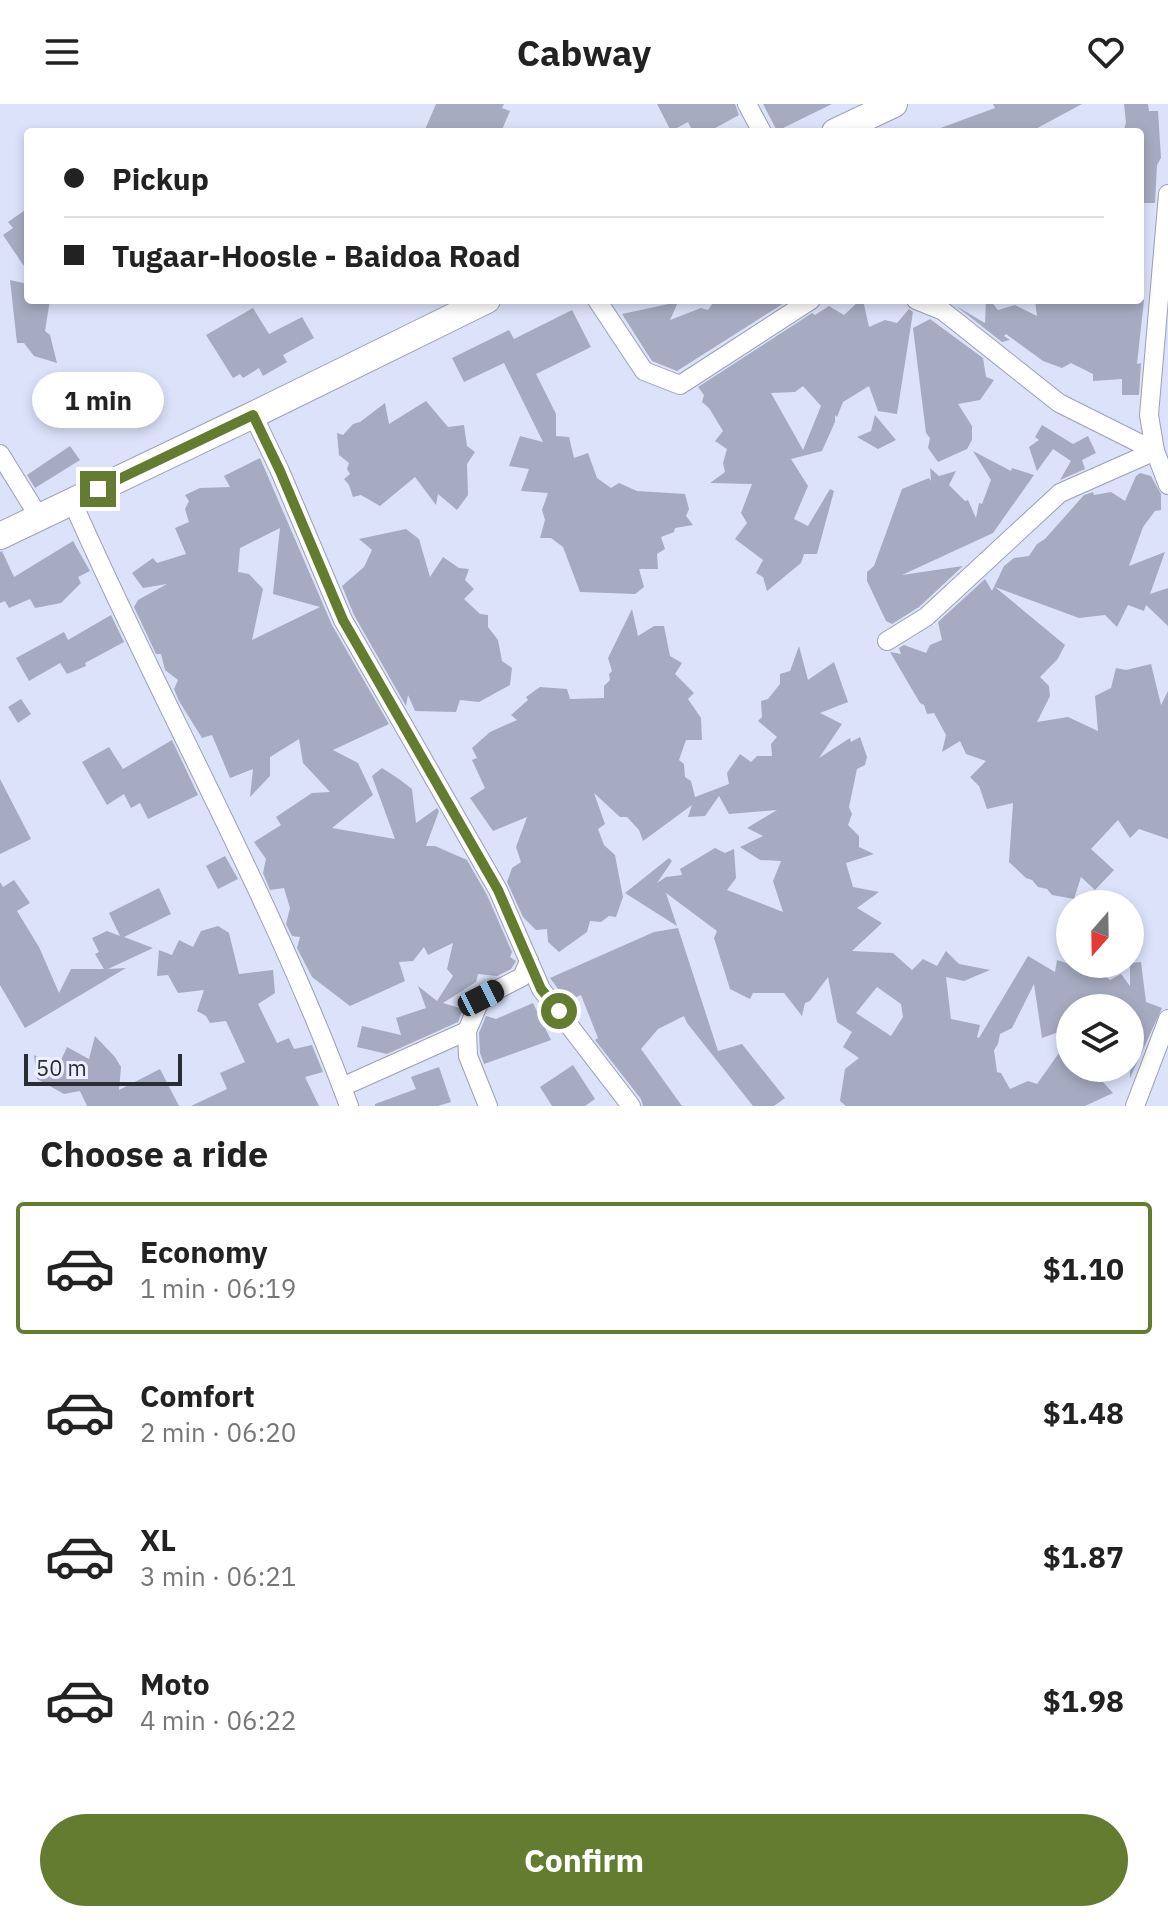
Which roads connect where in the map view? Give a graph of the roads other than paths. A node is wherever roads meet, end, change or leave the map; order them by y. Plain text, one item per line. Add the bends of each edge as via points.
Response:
1 (747, 104) edge
2 (894, 104) edge
3 (760, 128) edge
4 (843, 128) edge
5 (1168, 194) edge
6 (479, 304) edge
7 (600, 304) edge
8 (805, 304) edge
9 (926, 304) edge
10 (253, 415) junction
11 (1155, 451) junction
12 (0, 454) edge
13 (1168, 485) edge
14 (72, 501) junction
15 (39, 517) junction
16 (0, 536) edge
17 (887, 641) dead end
18 (529, 961) junction
19 (1168, 1019) edge
20 (467, 1031) junction
21 (342, 1087) junction
22 (349, 1106) edge
23 (488, 1106) edge
24 (631, 1106) edge
25 (1135, 1106) edge

1 - 3 street
2 - 4 main road
5 - 11 street via 1149,415
6 - 10 main road
7 - 8 street via 644,371 680,385
9 - 11 street via 943,311 1059,403
10 - 14 main road
10 - 18 street via 343,620 498,890
11 - 13 street
11 - 17 street via 1060,493 926,617
12 - 15 street
14 - 15 main road
14 - 21 street via 246,863
15 - 16 main road
18 - 20 street via 522,977 481,998
18 - 24 street via 541,989
19 - 25 street
20 - 21 street
20 - 23 street via 468,1056
21 - 22 street

